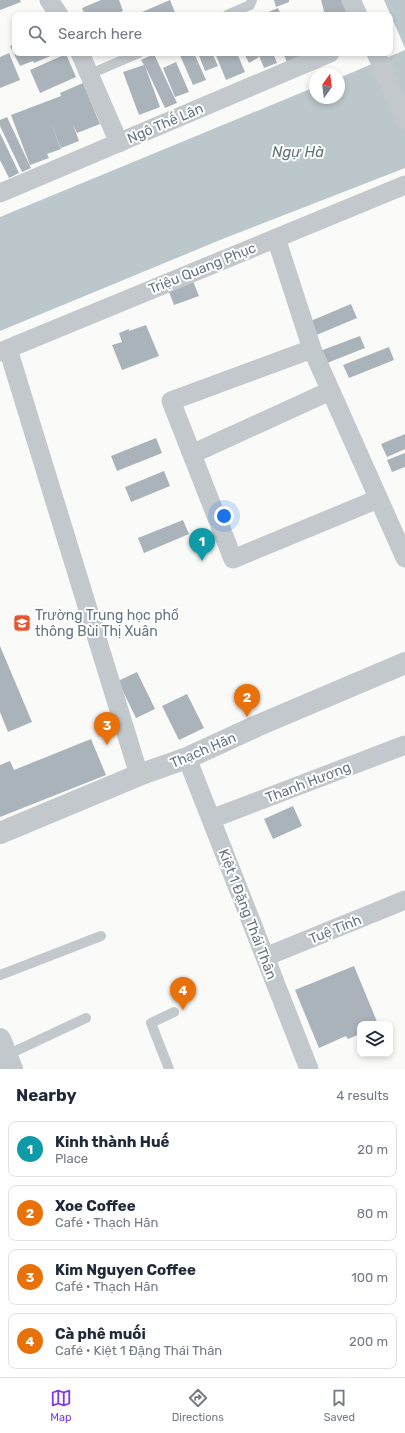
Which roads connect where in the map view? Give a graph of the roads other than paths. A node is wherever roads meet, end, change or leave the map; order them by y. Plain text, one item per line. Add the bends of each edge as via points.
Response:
1 (49, 0) edge
2 (252, 0) edge
3 (351, 0) edge
4 (57, 12) edge
5 (234, 12) edge
6 (357, 12) edge
7 (81, 56) edge
8 (132, 56) edge
9 (323, 56) edge
10 (378, 56) edge
11 (90, 74) junction
12 (405, 120) edge
13 (119, 143) junction
14 (405, 185) edge
15 (0, 193) edge
16 (276, 238) junction
17 (312, 349) junction
18 (4, 350) edge
19 (330, 391) junction
20 (192, 454) junction
21 (378, 500) junction
22 (405, 558) edge
23 (405, 664) edge
24 (405, 745) edge
25 (187, 758) junction
26 (139, 775) junction
27 (211, 819) junction
28 (0, 833) edge
29 (405, 900) edge
30 (101, 936) dead end
31 (265, 957) junction
32 (0, 975) edge
33 (174, 1012) dead end
34 (86, 1018) dead end
35 (6, 1054) edge
36 (169, 1069) edge
37 (309, 1069) edge

1 - 4 street
2 - 5 lane via 250,5
3 - 6 street
7 - 11 street
8 - 11 lane
9 - 13 street, Ngô Thế Lân
10 - 12 street
11 - 13 street
13 - 15 street, Ngô Thế Lân
14 - 16 street, Triệu Quang Phục
16 - 17 street
16 - 18 street, Triệu Quang Phục
17 - 19 street
17 - 20 street via 171,402
18 - 26 street
19 - 20 street
19 - 21 street
20 - 21 street via 233,559
21 - 22 street
23 - 25 street, Thạch Hãn
24 - 27 street, Thanh Hương
25 - 26 street, Thạch Hãn
25 - 27 street, Kiệt 1 Đặng Thái Thân
26 - 28 street, Thạch Hãn
27 - 31 street, Kiệt 1 Đặng Thái Thân
29 - 31 street, Tuệ Tĩnh
30 - 32 lane
31 - 37 street, Kiệt 1 Đặng Thái Thân
33 - 36 lane via 151,1023
34 - 35 lane

